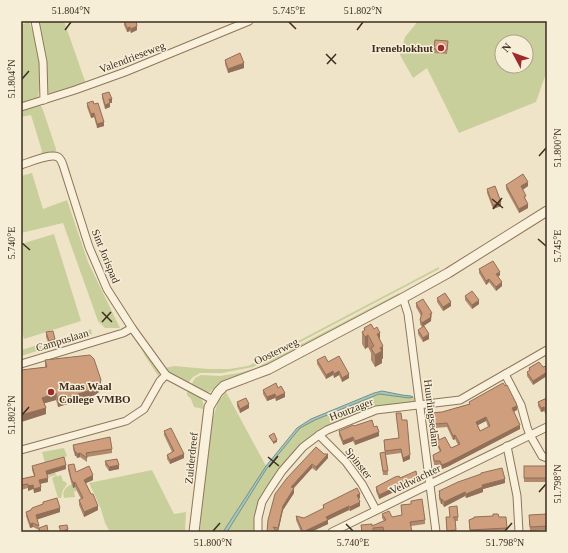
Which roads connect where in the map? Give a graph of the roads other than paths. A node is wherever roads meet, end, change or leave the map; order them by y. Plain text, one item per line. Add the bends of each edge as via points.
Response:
1 (35, 21) edge
2 (249, 21) edge
3 (44, 100) junction
4 (21, 107) edge
5 (21, 165) edge
6 (547, 211) edge
7 (403, 298) junction
8 (132, 328) junction
9 (547, 350) edge
10 (21, 364) edge
11 (505, 374) junction
12 (166, 375) junction
13 (213, 400) junction
14 (419, 405) junction
15 (547, 427) edge
16 (319, 435) junction
17 (530, 435) junction
18 (507, 446) junction
19 (21, 450) edge
20 (547, 458) edge
21 (430, 484) junction
22 (376, 510) junction
23 (196, 520) junction
24 (194, 532) edge
25 (198, 532) edge
26 (258, 532) edge
27 (332, 532) edge
28 (436, 532) edge
29 (520, 532) edge

1 - 3 street via 43,62
2 - 3 street, Valendrieseweg via 125,72
3 - 4 street, Valendrieseweg
5 - 8 street, Sint Jorispad via 50,156 60,159 100,275
6 - 7 street, Oosterweg
7 - 13 street, Oosterweg via 270,368 224,386
7 - 14 street, Huurlingsedam via 408,314
8 - 10 street, Campuslaan
8 - 12 street, Sint Jorispad
9 - 11 street, Houtzager
11 - 14 street, Houtzager via 460,400
11 - 17 street via 521,405
12 - 13 street
12 - 19 street via 144,409 126,421
13 - 23 street, Zuiderdreef via 209,407
14 - 16 street, Houtzager via 376,410
14 - 21 street, Huurlingsedam
15 - 17 street, Veldwachter
16 - 22 street, Spinster via 346,462
16 - 26 street, Houtzager via 303,447 270,489 262,502
17 - 18 street, Veldwachter
17 - 20 street via 542,456
18 - 21 street, Veldwachter
18 - 29 street via 517,496
21 - 22 street, Veldwachter
21 - 28 street, Huurlingsedam
22 - 27 street, Veldwachter
23 - 24 street, Zuiderdreef
23 - 25 street, Zuiderdreef

